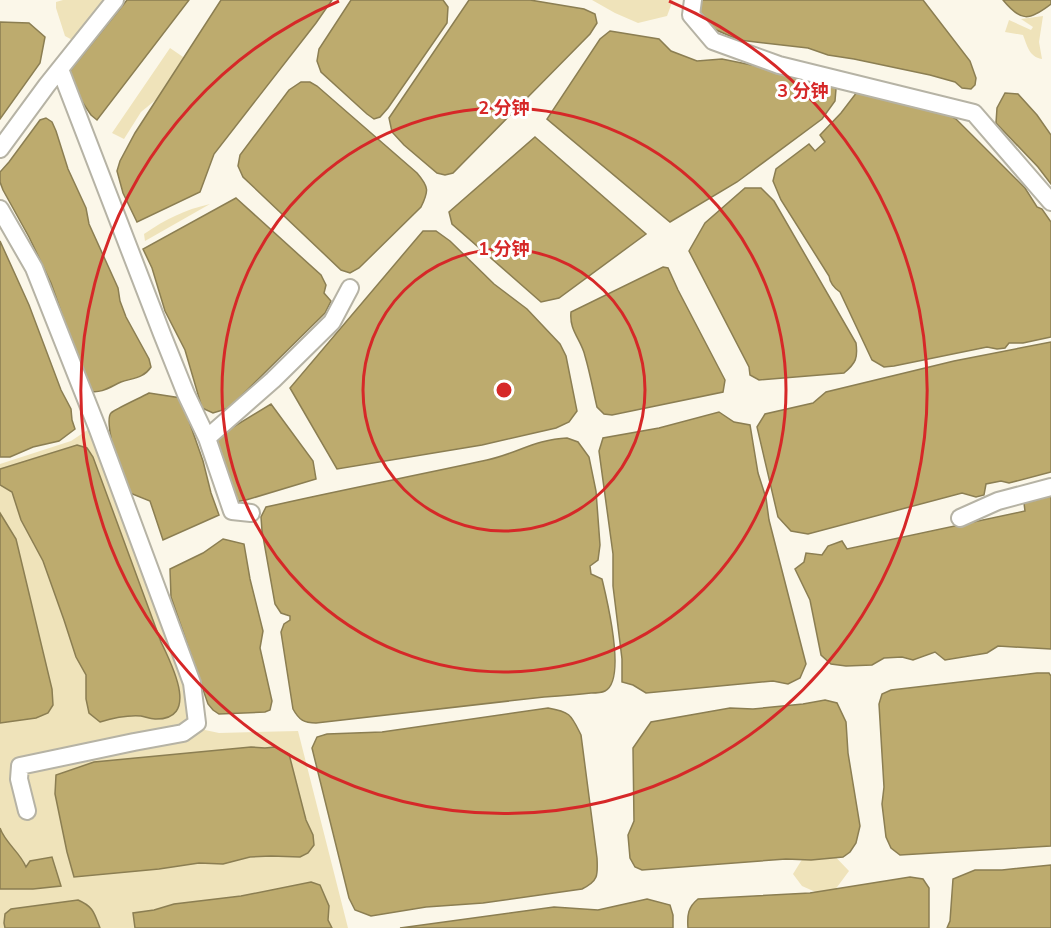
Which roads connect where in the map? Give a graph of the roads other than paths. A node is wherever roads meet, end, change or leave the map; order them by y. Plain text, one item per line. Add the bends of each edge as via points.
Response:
1 (115, 0) edge
2 (693, 0) edge
3 (60, 69) junction
4 (0, 149) edge
5 (1051, 202) edge
6 (0, 209) edge
7 (350, 288) dead end
8 (207, 438) junction
9 (1051, 487) edge
10 (250, 513) dead end
11 (960, 518) dead end
12 (27, 811) dead end

1 - 3 lane
2 - 5 lane via 691,15 713,41 779,65 974,113
3 - 4 lane
3 - 8 lane via 186,394
6 - 12 lane via 34,268 97,427 192,683 197,723 183,733 20,766
7 - 8 lane via 332,322
8 - 10 lane via 232,511
9 - 11 lane via 998,501

